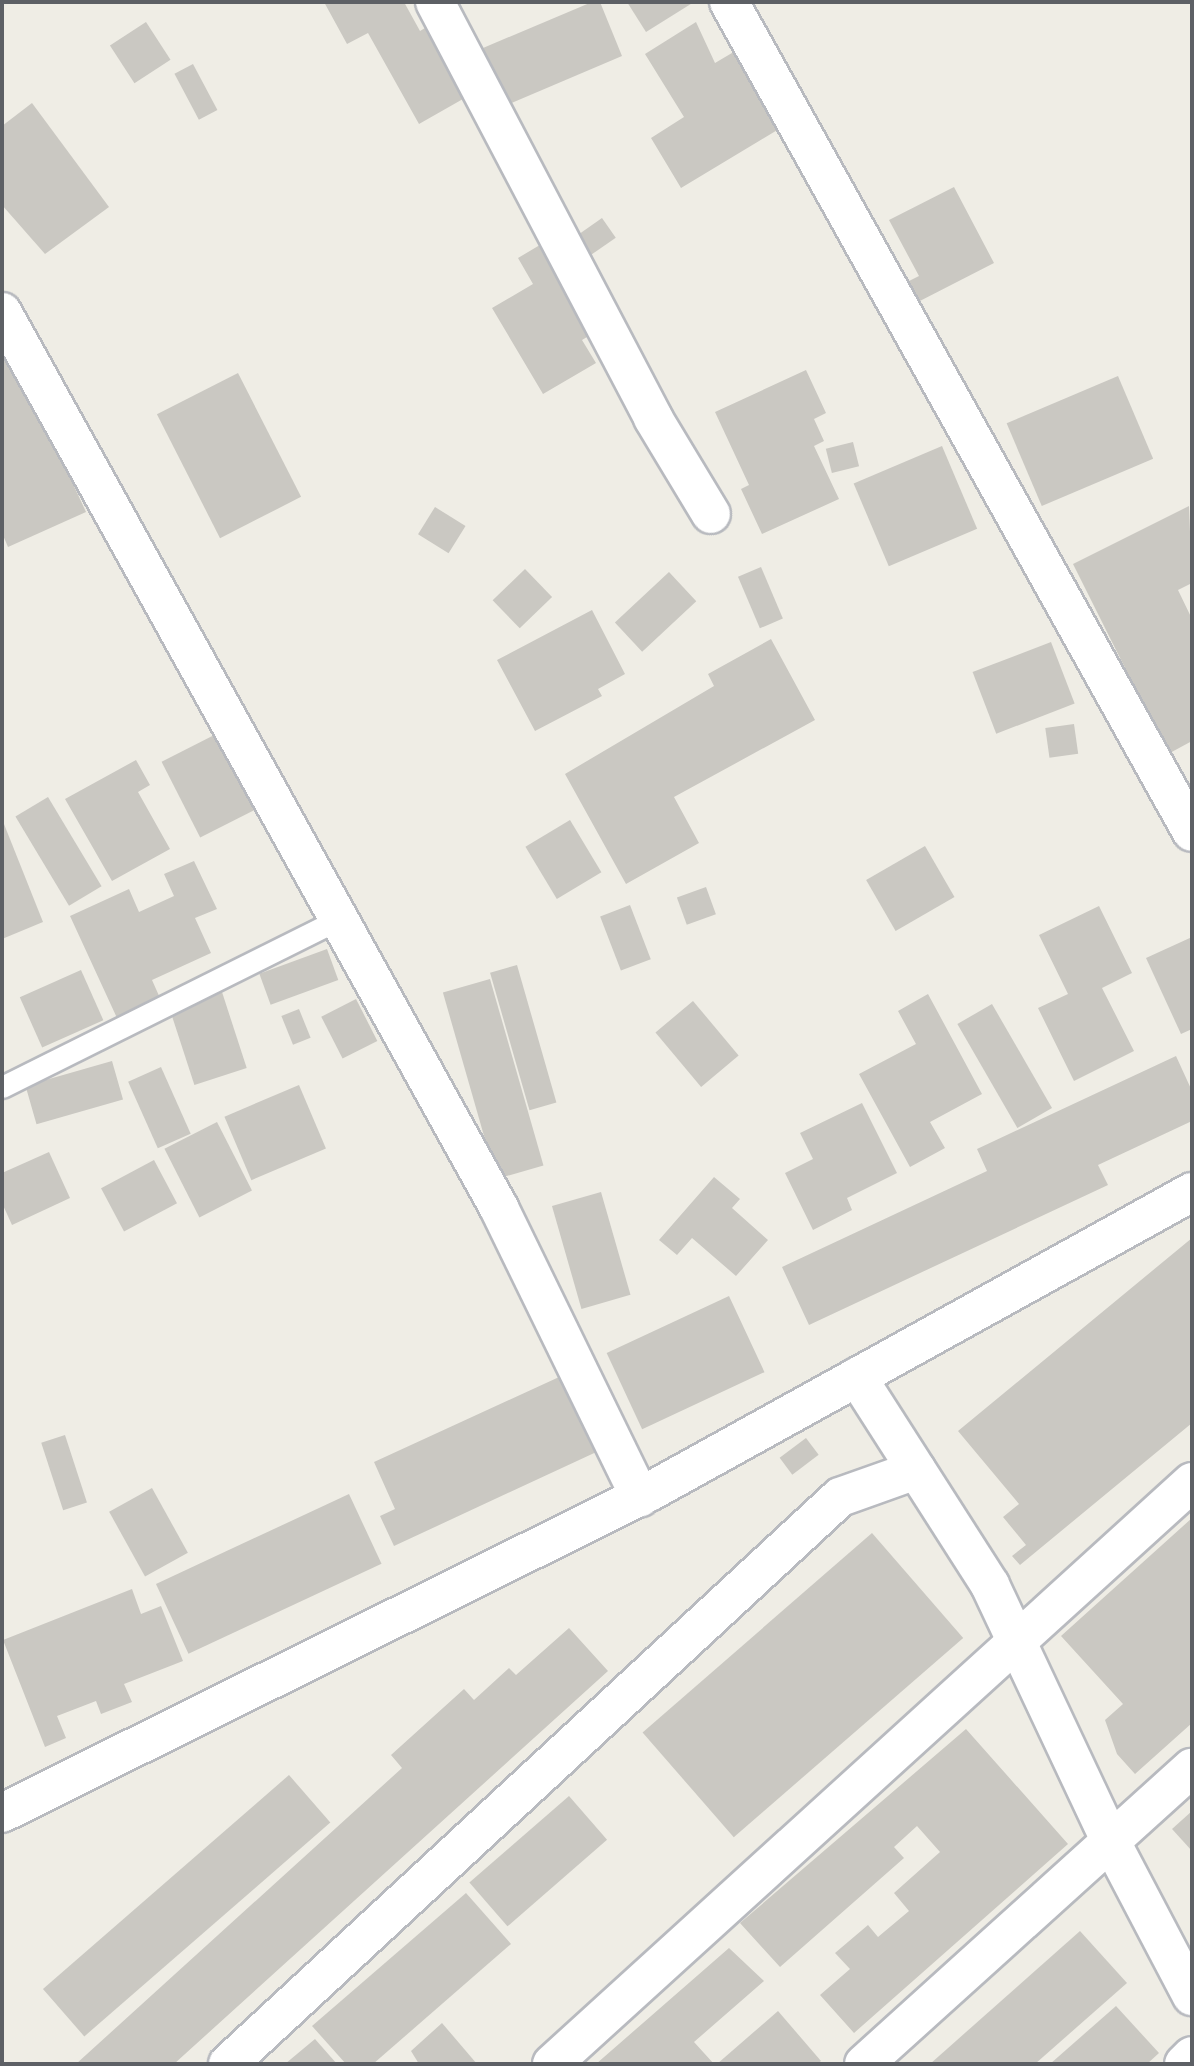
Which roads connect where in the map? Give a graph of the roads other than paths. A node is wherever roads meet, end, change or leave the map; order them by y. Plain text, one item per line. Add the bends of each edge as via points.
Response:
1 (435, 2) edge
2 (729, 2) edge
3 (2, 312) edge
4 (711, 514) dead end
5 (1192, 832) edge
6 (339, 919) junction
7 (2, 1087) edge
8 (1192, 1192) edge
9 (857, 1377) junction
10 (916, 1469) junction
11 (1192, 1482) edge
12 (640, 1497) junction
13 (1017, 1642) junction
14 (1192, 1768) edge
15 (2, 1813) edge
16 (1111, 1842) junction
17 (1192, 1996) edge
18 (1192, 2056) edge
19 (228, 2064) edge
20 (552, 2064) edge
21 (864, 2064) edge
22 (1184, 2064) edge

1 - 4 street via 653,418
2 - 5 street
3 - 6 street
6 - 7 lane
6 - 12 street via 499,1208
8 - 9 street
9 - 10 street
9 - 12 street
10 - 13 street via 990,1585
10 - 19 street via 840,1497
11 - 13 street
12 - 15 street
13 - 16 street
13 - 20 street
14 - 16 street
16 - 17 street
16 - 21 street
18 - 22 street

